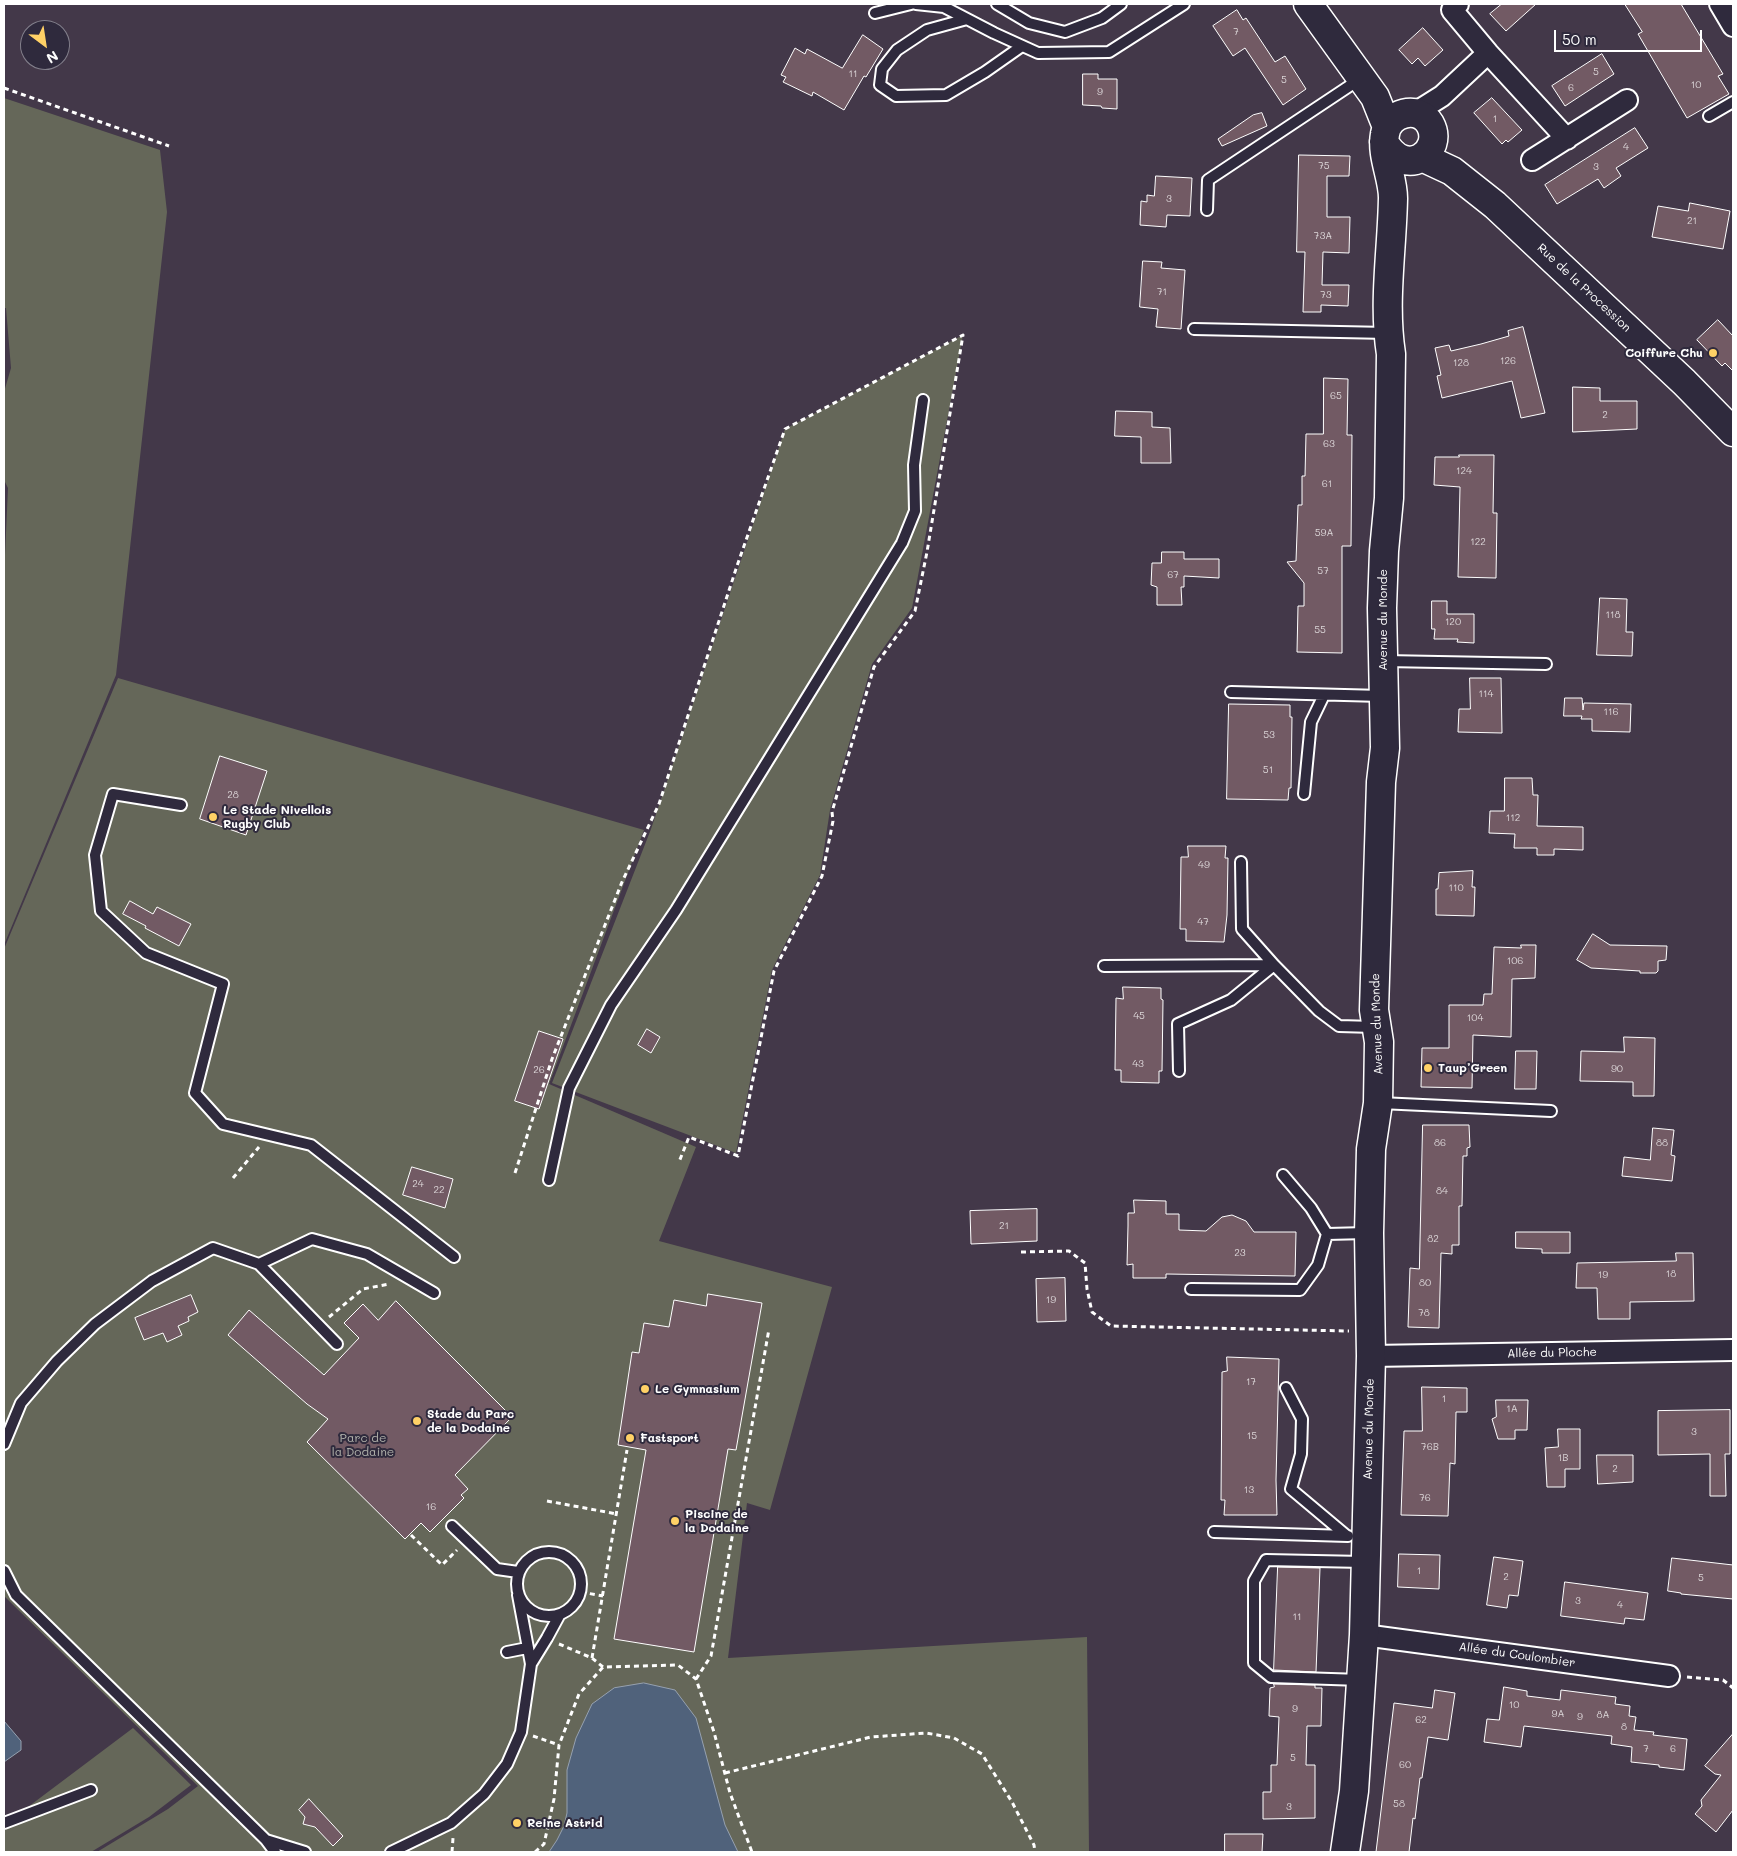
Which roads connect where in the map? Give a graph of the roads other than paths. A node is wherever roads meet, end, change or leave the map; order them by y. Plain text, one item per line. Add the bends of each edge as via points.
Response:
1 (911, 4) edge
2 (916, 4) edge
3 (997, 4) edge
4 (1121, 4) edge
5 (1184, 4) edge
6 (1308, 4) edge
7 (1458, 4) edge
8 (1720, 4) edge
9 (876, 13) dead end
10 (967, 19) junction
11 (1733, 26) edge
12 (1022, 46) junction
13 (1488, 54) junction
14 (1368, 88) junction
15 (1627, 100) dead end
16 (1733, 102) edge
17 (1710, 116) dead end
18 (1411, 135) junction
19 (1567, 139) junction
20 (1532, 160) dead end
21 (1207, 210) dead end
22 (1194, 329) dead end
23 (1388, 333) junction
24 (923, 400) dead end
25 (1733, 432) edge
26 (1383, 661) junction
27 (1546, 664) dead end
28 (1231, 692) dead end
29 (1324, 695) junction
30 (1385, 696) junction
31 (1304, 794) dead end
32 (181, 806) dead end
33 (1241, 862) dead end
34 (1274, 965) junction
35 (1104, 966) dead end
36 (1376, 1026) junction
37 (1178, 1071) dead end
38 (1378, 1103) junction
39 (1551, 1111) dead end
40 (1283, 1175) dead end
41 (549, 1180) dead end
42 (1369, 1233) junction
43 (1327, 1234) junction
44 (454, 1257) dead end
45 (260, 1264) junction
46 (1191, 1288) dead end
47 (434, 1293) dead end
48 (337, 1344) dead end
49 (1370, 1344) junction
50 (1733, 1350) edge
51 (1286, 1388) dead end
52 (4, 1444) edge
53 (452, 1526) dead end
54 (1214, 1532) dead end
55 (1360, 1545) junction
56 (4, 1571) edge
57 (518, 1572) junction
58 (518, 1595) junction
59 (560, 1614) junction
60 (1364, 1635) junction
61 (527, 1648) junction
62 (502, 1653) dead end
63 (531, 1664) junction
64 (1669, 1676) road end
65 (1362, 1680) junction
66 (91, 1790) dead end
67 (4, 1824) edge
68 (266, 1840) junction
69 (407, 1848) edge
70 (274, 1852) edge
71 (305, 1852) edge
72 (391, 1852) edge
73 (1345, 1852) edge

1 - 9 lane
2 - 10 lane via 944,6
3 - 4 lane via 1029,23 1065,32 1102,18
5 - 12 lane via 1110,52 1038,54
6 - 14 street
7 - 13 street via 1452,10
8 - 11 street
10 - 12 lane
10 - 12 lane via 927,30 897,50 882,69 880,85 896,96 946,95
13 - 18 street via 1442,96
13 - 19 street
14 - 18 street
14 - 21 lane via 1208,180
15 - 19 street
16 - 17 lane
18 - 23 street, Avenue du Monde via 1386,165 1393,196 1387,282
18 - 25 street, Rue de la Procession via 1555,260
19 - 20 street
22 - 23 lane
23 - 26 street, Avenue du Monde via 1391,354 1389,498 1384,551
24 - 41 lane via 914,464 915,511 902,543 676,910 611,1005 569,1088
26 - 27 lane
26 - 30 street, Avenue du Monde
28 - 29 lane
29 - 30 lane
29 - 31 lane via 1311,722
30 - 36 street, Avenue du Monde
32 - 44 lane via 112,794 95,855 101,911 146,953 223,984 195,1093 223,1124 311,1146
33 - 34 lane via 1242,929
34 - 35 lane
34 - 36 lane via 1319,1011 1340,1026
34 - 37 lane via 1231,1000 1178,1024
36 - 38 street, Avenue du Monde via 1379,1042
38 - 39 lane
38 - 42 street, Avenue du Monde via 1371,1150
40 - 43 lane via 1311,1208
42 - 43 lane
42 - 49 street, Avenue du Monde
43 - 46 lane via 1318,1265 1300,1290
45 - 47 lane via 312,1239 367,1254
45 - 48 lane
45 - 52 lane via 213,1248 152,1281 95,1324 56,1361 21,1403
49 - 50 street, Allée du Ploche
49 - 55 street, Avenue du Monde
51 - 55 lane via 1302,1419 1300,1454 1292,1489
53 - 57 lane via 497,1569
54 - 55 lane
55 - 60 street, Avenue du Monde
55 - 65 lane via 1266,1560 1254,1581 1254,1663 1271,1677
56 - 68 lane via 16,1595
57 - 58 lane
57 - 59 lane via 530,1556 541,1552 563,1554 572,1561 581,1578 580,1592 570,1608
58 - 59 lane via 532,1612 542,1616
58 - 61 lane
59 - 63 lane
60 - 64 street, Allée du Coulombier
60 - 65 street, Avenue du Monde
61 - 62 lane
61 - 63 lane
63 - 69 lane via 521,1732 507,1764 484,1794 451,1823
65 - 73 street, Avenue du Monde via 1354,1791
66 - 67 lane
68 - 70 lane
68 - 71 lane
69 - 72 lane

